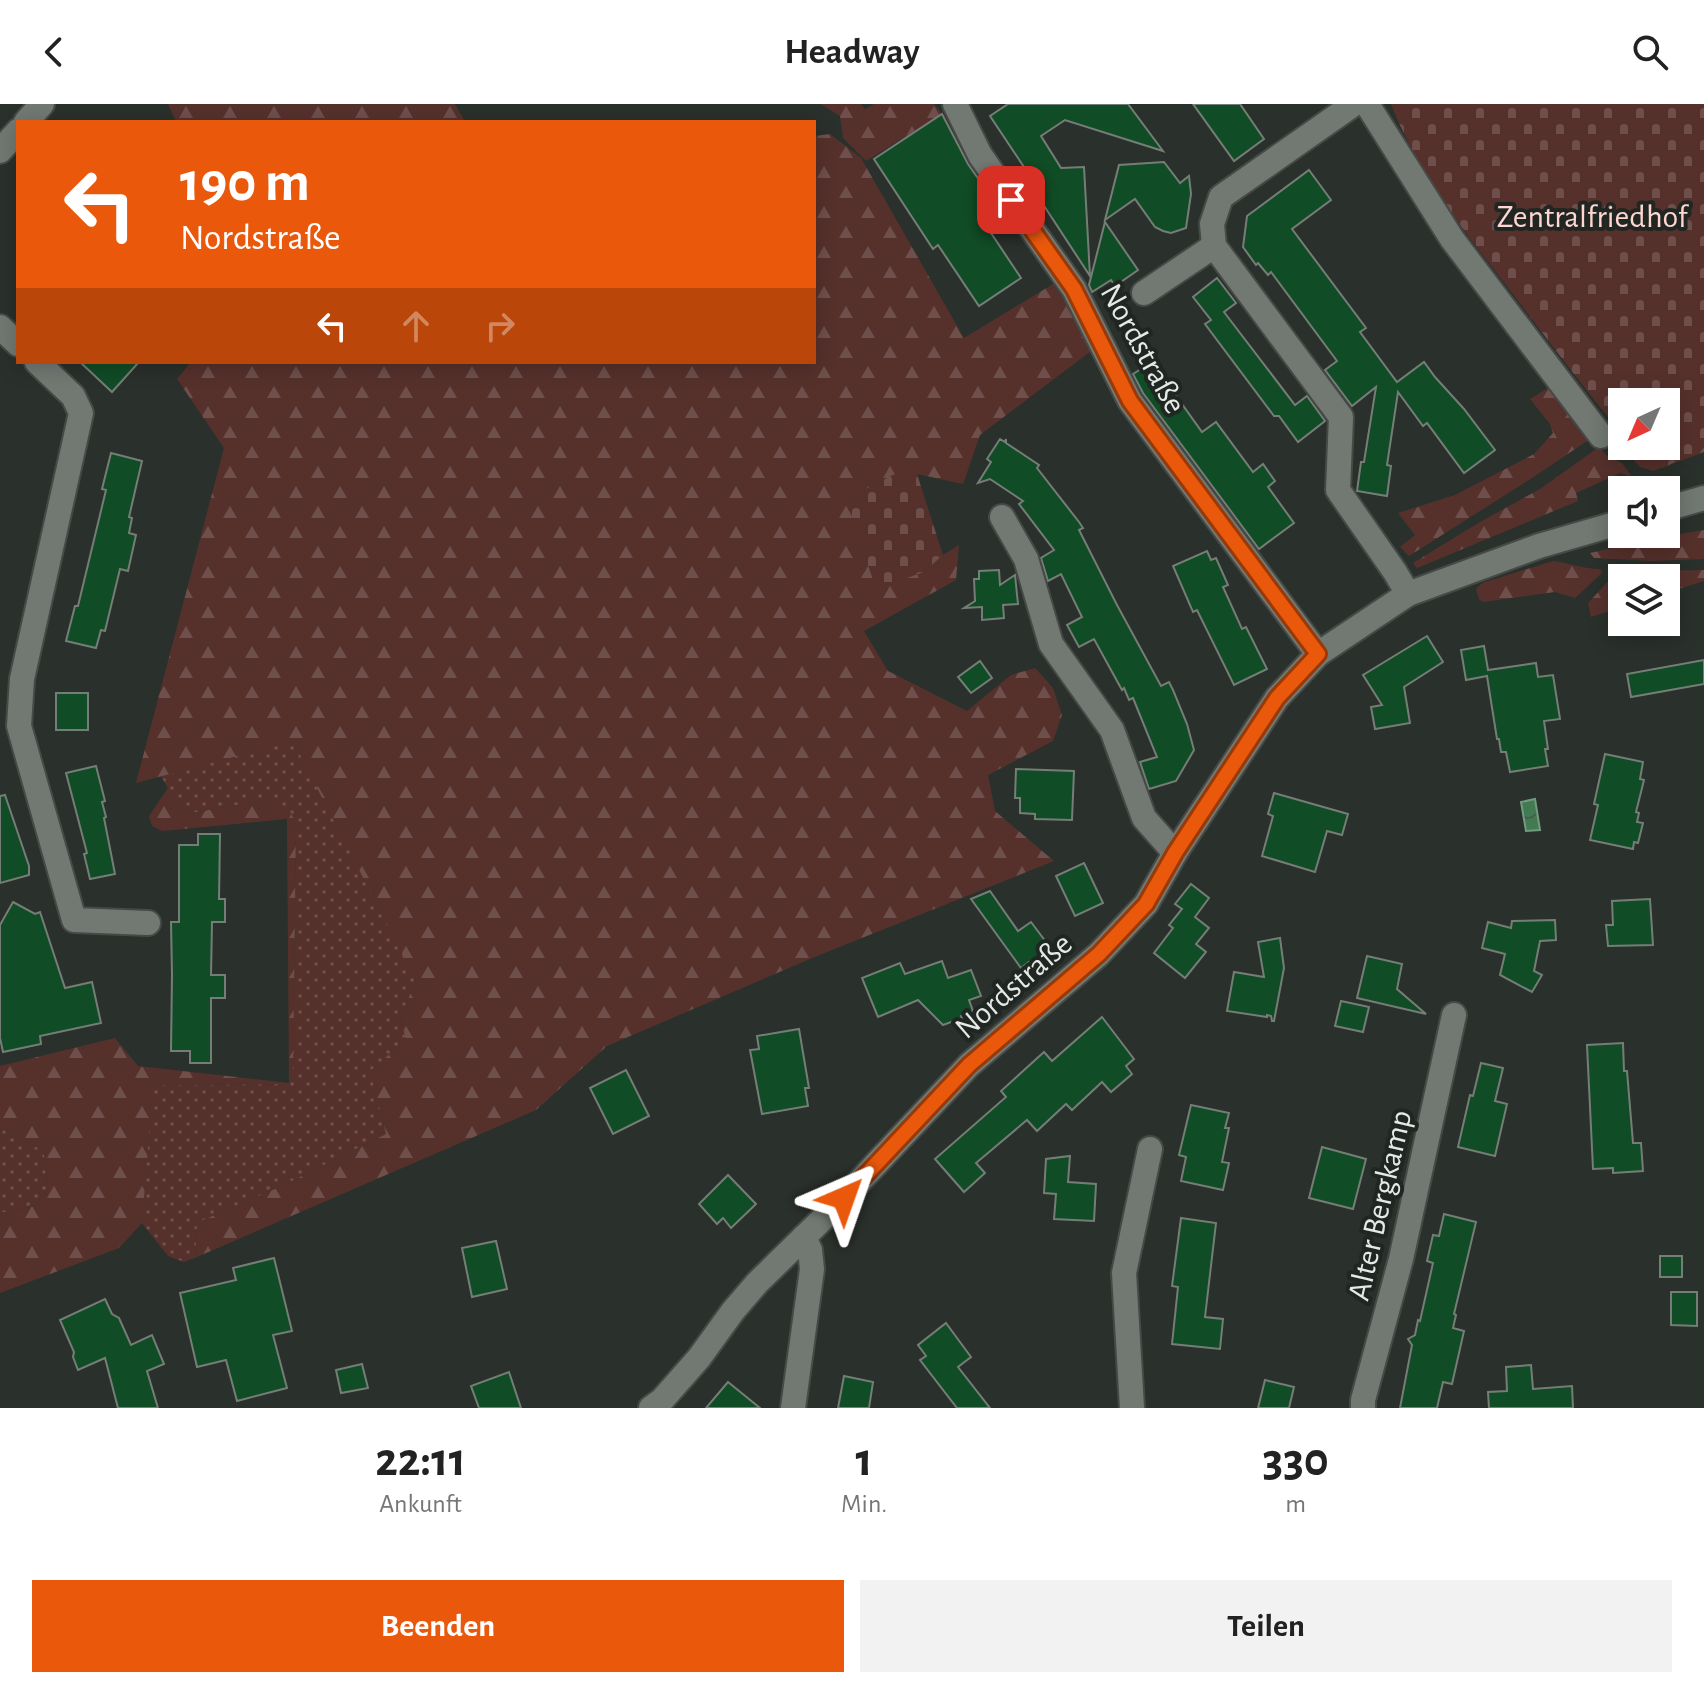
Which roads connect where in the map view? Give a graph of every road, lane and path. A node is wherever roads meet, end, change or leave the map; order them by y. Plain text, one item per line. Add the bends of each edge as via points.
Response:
1 (42, 104) edge
2 (955, 104) edge
3 (1354, 104) edge
4 (1367, 104) edge
5 (28, 120) edge
6 (16, 133) edge
7 (0, 151) edge
8 (1214, 246) junction
9 (1144, 293) dead end
10 (0, 327) edge
11 (16, 342) edge
12 (39, 364) edge
13 (1601, 436) dead end
14 (1704, 498) edge
15 (1680, 505) edge
16 (1002, 517) dead end
17 (1608, 526) edge
18 (1408, 594) junction
19 (1318, 654) junction
20 (1175, 853) junction
21 (148, 923) dead end
22 (1454, 1015) dead end
23 (1150, 1149) dead end
24 (804, 1237) junction
25 (651, 1408) edge
26 (793, 1408) edge
27 (1132, 1408) edge
28 (1363, 1408) edge

1 - 5 street
2 - 19 street, Nordstraße via 980,155 1074,289 1130,401
3 - 8 street via 1221,197 1212,224
4 - 13 street via 1452,239
6 - 7 street
8 - 9 street
8 - 18 street via 1341,417 1338,490
10 - 11 street
12 - 21 street via 73,396 81,413 22,679 19,726 74,920
14 - 15 street
16 - 20 street via 1026,559 1051,644 1112,730 1144,818
17 - 18 street, Nordstraße
18 - 19 street, Nordstraße
19 - 20 street, Nordstraße via 1277,698
20 - 24 street, Nordstraße via 1146,904 1099,954 969,1065
22 - 28 street, Alter Bergkamp
23 - 27 street via 1124,1273
24 - 25 street, Nordstraße via 757,1283 699,1358
24 - 26 street via 812,1269

